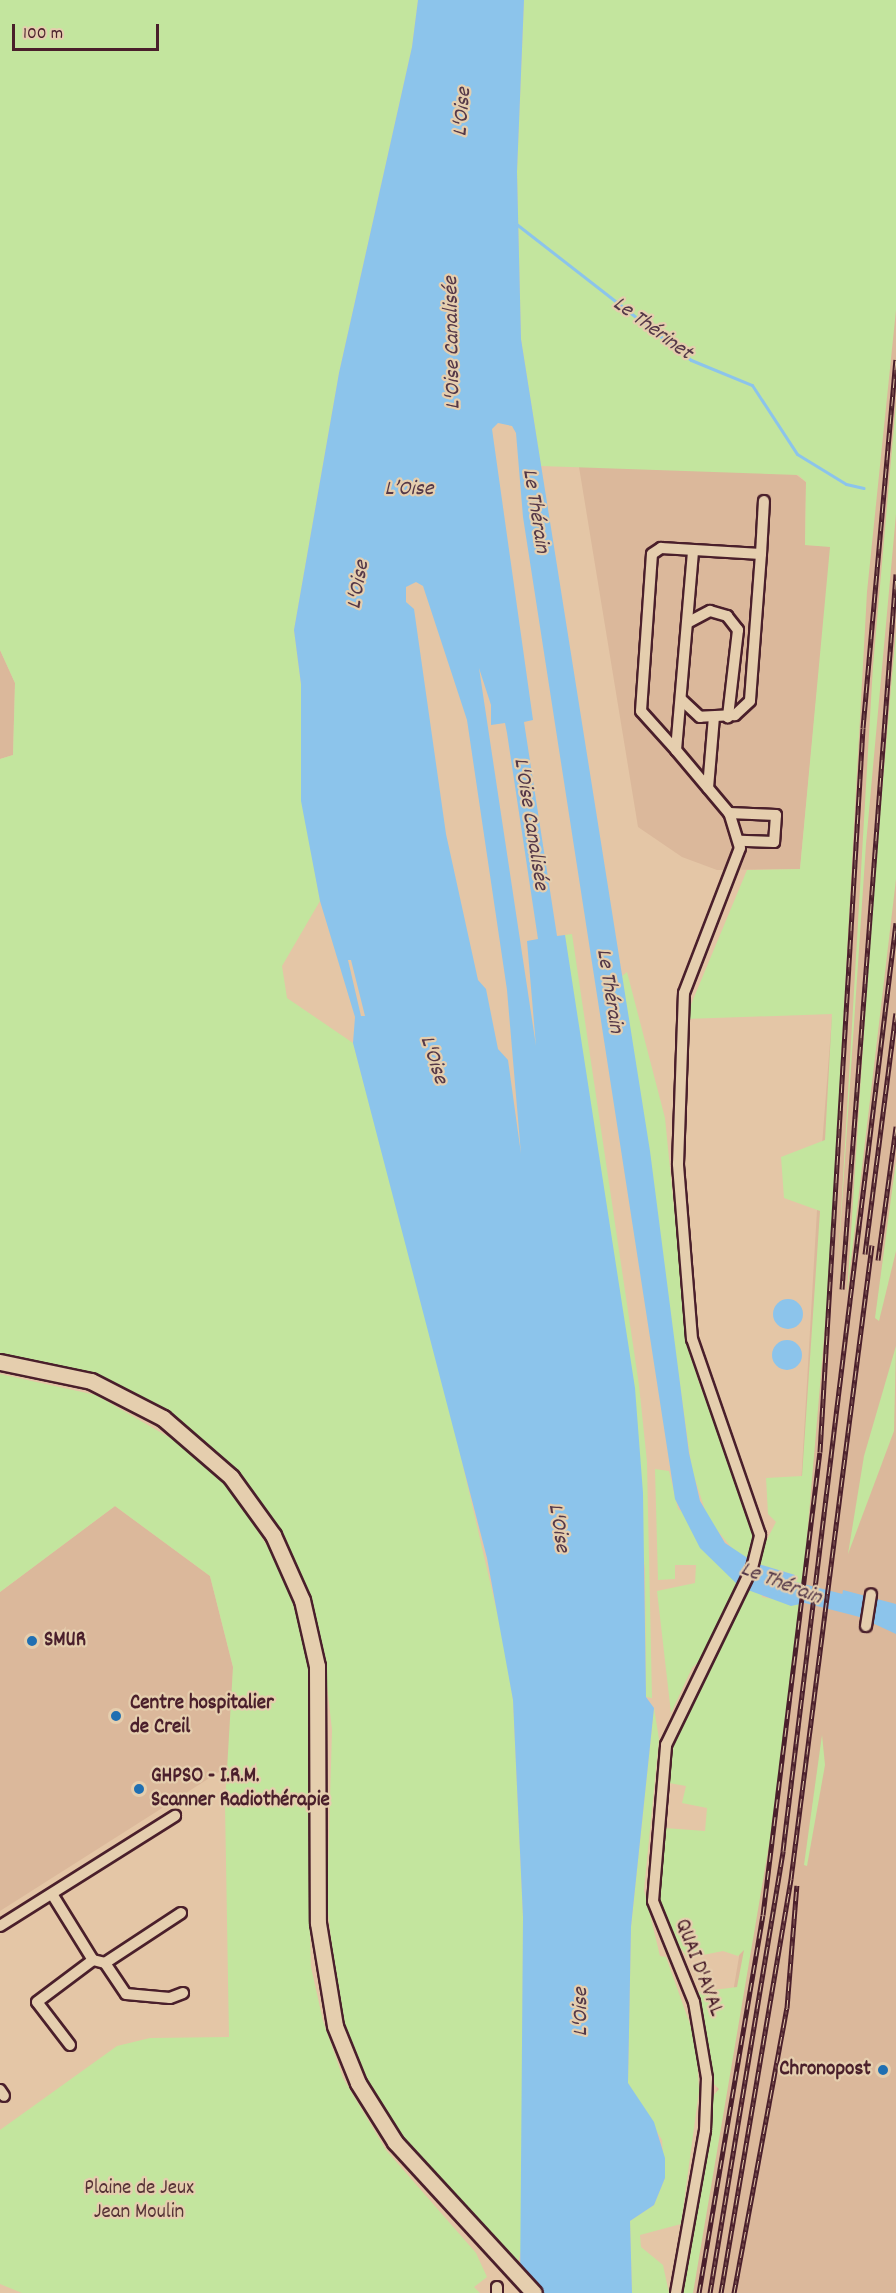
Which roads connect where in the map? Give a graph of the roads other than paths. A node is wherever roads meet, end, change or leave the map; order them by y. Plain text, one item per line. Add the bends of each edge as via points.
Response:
1 (764, 501) dead end
2 (693, 552) junction
3 (761, 554) junction
4 (687, 623) junction
5 (680, 698) junction
6 (714, 717) junction
7 (728, 717) junction
8 (676, 750) junction
9 (708, 788) junction
10 (729, 813) junction
11 (740, 841) junction
12 (0, 1362) edge
13 (871, 1594) dead end
14 (866, 1626) dead end
15 (175, 1816) dead end
16 (52, 1894) junction
17 (181, 1912) dead end
18 (0, 1926) edge
19 (99, 1961) junction
20 (183, 1994) dead end
21 (70, 2046) dead end
22 (534, 2293) edge
23 (676, 2293) edge

1 - 3 street
2 - 3 street
2 - 4 street
2 - 8 street via 661,548 652,557 641,711
3 - 7 street via 750,701
4 - 5 street
4 - 7 street via 701,613 719,612 738,630
5 - 6 street via 693,715
5 - 8 street
6 - 7 street
6 - 9 street
8 - 9 street
9 - 10 street
10 - 11 street
10 - 11 street via 776,815 774,842
11 - 23 street, QUAI D'AVAL via 738,864 684,993 678,1164 692,1339 759,1526 754,1561 669,1729 653,1901 694,2002 707,2078 705,2130
12 - 22 main road via 91,1382 163,1418 231,1476 278,1544 302,1600 317,1666 317,1906 329,2005 344,2051 376,2114 467,2225
13 - 14 street
15 - 16 street
16 - 18 street
16 - 19 street
17 - 19 street
19 - 20 street via 129,1996 170,1998
19 - 21 street via 37,2002

